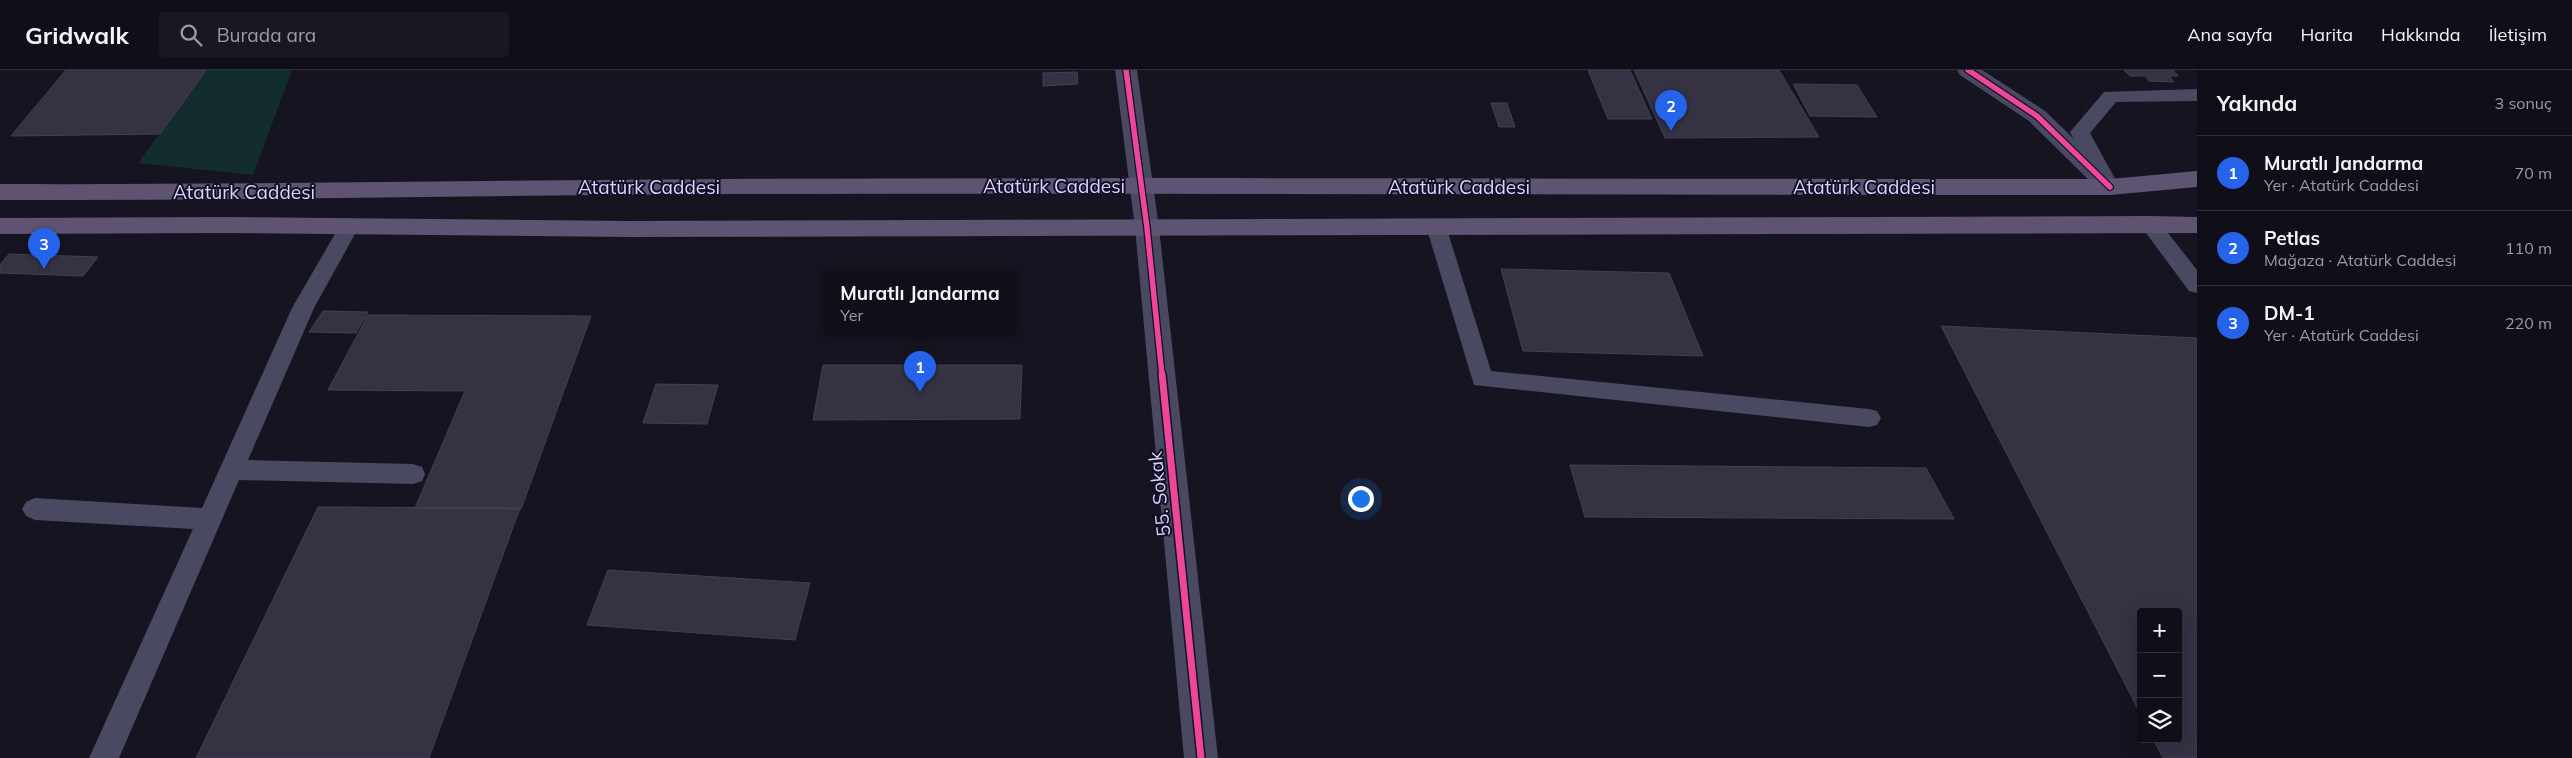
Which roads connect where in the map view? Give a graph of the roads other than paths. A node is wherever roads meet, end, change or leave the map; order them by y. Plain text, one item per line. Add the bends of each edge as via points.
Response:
1 (1126, 70) edge
2 (1968, 70) edge
3 (2197, 95) edge
4 (2197, 179) edge
5 (1142, 186) junction
6 (2110, 187) junction
7 (0, 192) edge
8 (2150, 224) junction
9 (2197, 225) edge
10 (0, 226) edge
11 (350, 226) junction
12 (1436, 226) junction
13 (1147, 228) junction
14 (2197, 285) edge
15 (1869, 418) dead end
16 (232, 470) junction
17 (413, 474) dead end
18 (34, 509) dead end
19 (210, 519) junction
20 (104, 758) edge
21 (1201, 758) edge

1 - 5 street, 55. Sokak
2 - 6 street via 2037,116
3 - 6 lane via 2111,96 2080,132
4 - 6 main road, Atatürk Caddesi
5 - 6 main road, Atatürk Caddesi
5 - 7 main road, Atatürk Caddesi
5 - 13 street, 55. Sokak
8 - 9 main road, Atatürk Caddesi
8 - 12 main road, Atatürk Caddesi
8 - 14 lane
10 - 11 main road, Atatürk Caddesi
11 - 13 main road, Atatürk Caddesi
11 - 16 lane via 303,308
12 - 13 main road, Atatürk Caddesi
12 - 15 lane via 1482,379
13 - 21 street, 55. Sokak
16 - 17 lane
16 - 19 lane
18 - 19 lane
19 - 20 lane

